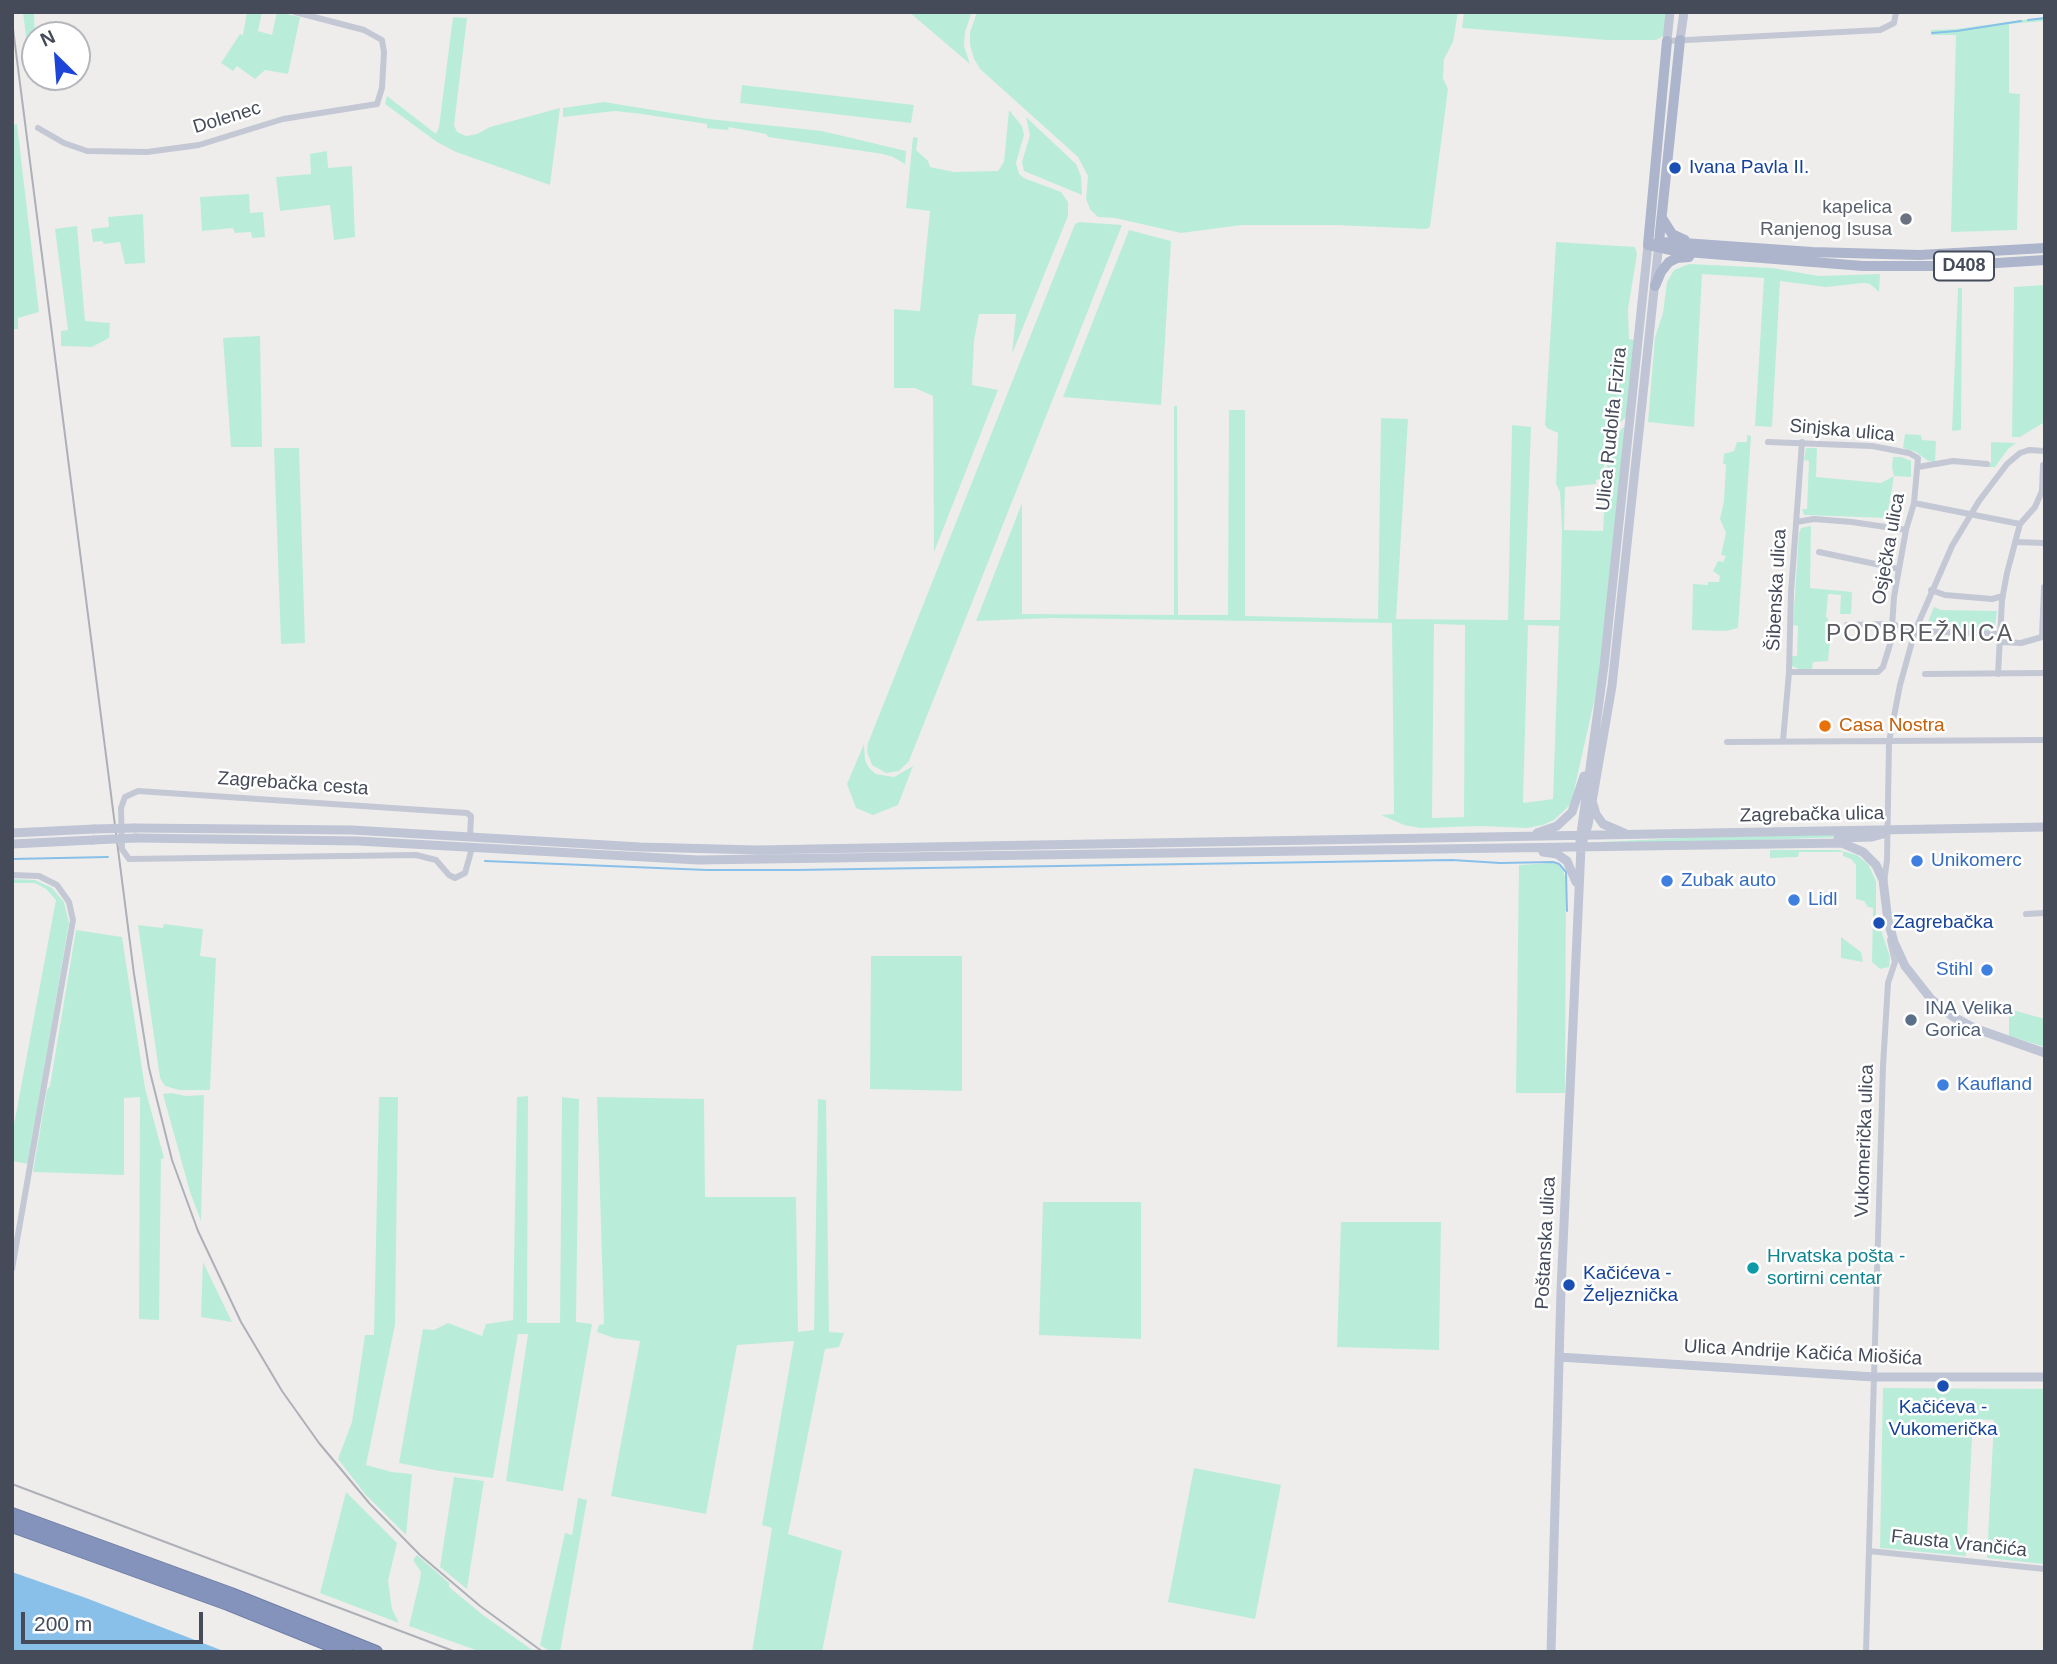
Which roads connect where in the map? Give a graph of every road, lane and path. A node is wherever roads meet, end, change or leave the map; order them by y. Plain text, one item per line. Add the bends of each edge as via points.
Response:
1 (295, 12) edge
2 (1670, 12) edge
3 (1684, 12) edge
4 (1896, 12) edge
5 (1680, 40) junction
6 (1667, 41) junction
7 (38, 128) dead end
8 (1662, 217) junction
9 (1648, 245) junction
10 (1659, 246) junction
11 (2045, 248) edge
12 (1709, 249) junction
13 (2045, 260) edge
14 (1655, 286) junction
15 (1768, 442) dead end
16 (1802, 442) junction
17 (2045, 451) edge
18 (1987, 464) dead end
19 (2043, 465) dead end
20 (1918, 467) junction
21 (1914, 503) junction
22 (2035, 507) junction
23 (2045, 508) edge
24 (1970, 515) junction
25 (1796, 522) junction
26 (2020, 524) junction
27 (1906, 530) junction
28 (2015, 542) junction
29 (2045, 543) edge
30 (1819, 552) dead end
31 (1899, 569) junction
32 (2044, 587) edge
33 (1931, 590) junction
34 (2003, 596) junction
35 (1892, 624) junction
36 (1847, 625) dead end
37 (1915, 631) junction
38 (2001, 638) junction
39 (1790, 672) junction
40 (2045, 673) edge
41 (1925, 674) dead end
42 (1998, 674) junction
43 (2045, 740) edge
44 (1783, 741) junction
45 (1727, 742) dead end
46 (1889, 742) junction
47 (1591, 762) junction
48 (1593, 799) junction
49 (2045, 827) edge
50 (1887, 831) junction
51 (12, 833) edge
52 (1634, 835) junction
53 (470, 836) junction
54 (1583, 836) junction
55 (1521, 837) junction
56 (1802, 843) junction
57 (12, 844) edge
58 (1581, 847) junction
59 (472, 848) junction
60 (1521, 848) junction
61 (12, 875) edge
62 (1884, 885) junction
63 (1578, 895) junction
64 (2045, 913) edge
65 (2026, 914) dead end
66 (1889, 928) junction
67 (2045, 1053) edge
68 (12, 1269) edge
69 (1559, 1357) junction
70 (1874, 1377) junction
71 (2045, 1377) edge
72 (12, 1514) edge
73 (12, 1525) edge
74 (1869, 1551) junction
75 (2045, 1569) edge
76 (347, 1652) edge
77 (376, 1652) edge
78 (1550, 1652) edge
79 (1866, 1652) edge

1 - 7 street, Dolenec via 375,34 382,40 377,104 283,119 199,145 147,152 98,153 75,148
2 - 6 main road, Ulica Rudolfa Fizira
3 - 5 main road, Ulica Rudolfa Fizira
4 - 5 street via 1894,23 1880,30
5 - 6 street
5 - 8 main road, Ulica Rudolfa Fizira
6 - 9 main road, Ulica Rudolfa Fizira
8 - 10 main road, Ulica Rudolfa Fizira
8 - 12 main road via 1674,236
9 - 10 main road, D408
9 - 47 main road, Ulica Rudolfa Fizira
10 - 12 main road, D408
10 - 14 main road, Ulica Rudolfa Fizira
11 - 12 main road, D408 via 1919,255
12 - 13 main road, D408 via 1820,264 1896,267
12 - 14 main road via 1671,261
14 - 48 main road, Ulica Rudolfa Fizira via 1612,686
15 - 16 street, Sinjska ulica
16 - 20 street, Sinjska ulica via 1909,453 1918,458
16 - 25 street, Šibenska ulica
17 - 24 street via 2015,456
18 - 20 street via 1953,461
19 - 22 street via 2042,491
20 - 21 street, Osječka ulica
21 - 24 street
21 - 27 street, Osječka ulica
22 - 23 street
22 - 26 street
24 - 26 street
24 - 33 street
25 - 27 street via 1814,519
25 - 39 street, Šibenska ulica
26 - 28 street
27 - 31 street, Osječka ulica
28 - 29 street
28 - 34 street
30 - 31 street
31 - 35 street, Osječka ulica
32 - 38 street via 2042,637 2021,643
33 - 34 street via 1992,599
33 - 37 street
34 - 38 street
35 - 36 street
35 - 37 street
35 - 39 street, Osječka ulica via 1891,641 1878,672
37 - 38 street
37 - 46 street
38 - 42 street
39 - 44 street, Šibenska ulica
40 - 42 street
41 - 42 street
43 - 46 street
44 - 45 street
44 - 46 street
46 - 50 street
47 - 54 main road, Ulica Rudolfa Fizira
47 - 55 main road via 1576,805 1566,819 1551,829
48 - 52 main road via 1603,824
48 - 54 main road, Ulica Rudolfa Fizira
49 - 50 main road, Zagrebačka ulica
50 - 52 main road, Zagrebačka ulica
50 - 56 main road via 1872,838
50 - 62 street
51 - 53 main road, bridge via 312,828
52 - 54 main road, Zagrebačka ulica
53 - 55 main road, Zagrebačka ulica via 757,850
53 - 59 street, Zagrebačka cesta via 472,822 467,813 138,791 125,797 121,808 122,849 129,859 416,855 436,860 455,878 465,873
54 - 55 main road, Zagrebačka ulica
54 - 58 main road, Poštanska ulica
56 - 58 main road, Zagrebačka ulica
56 - 62 main road, Zagrebačka ulica via 1842,843 1859,849 1876,865
57 - 59 main road, bridge via 136,838 310,839
58 - 60 main road, Zagrebačka ulica
58 - 63 main road, Poštanska ulica
59 - 60 main road via 758,861
60 - 63 main road via 1563,858 1573,870
61 - 68 street via 52,881 66,897 73,920
62 - 66 main road
63 - 69 main road, Poštanska ulica
64 - 65 street
66 - 67 main road via 1905,966 1940,1007 1974,1028
66 - 70 street, Vukomerička ulica via 1895,962 1883,1066
69 - 70 main road, Ulica Andrije Kačića Miošića
69 - 78 main road, Poštanska ulica
70 - 71 main road, Ulica Andrije Kačića Miošića
70 - 74 street, Vukomerička ulica
72 - 77 highway
73 - 76 highway
74 - 75 street, Fausta Vrančića
74 - 79 street, Vukomerička ulica

